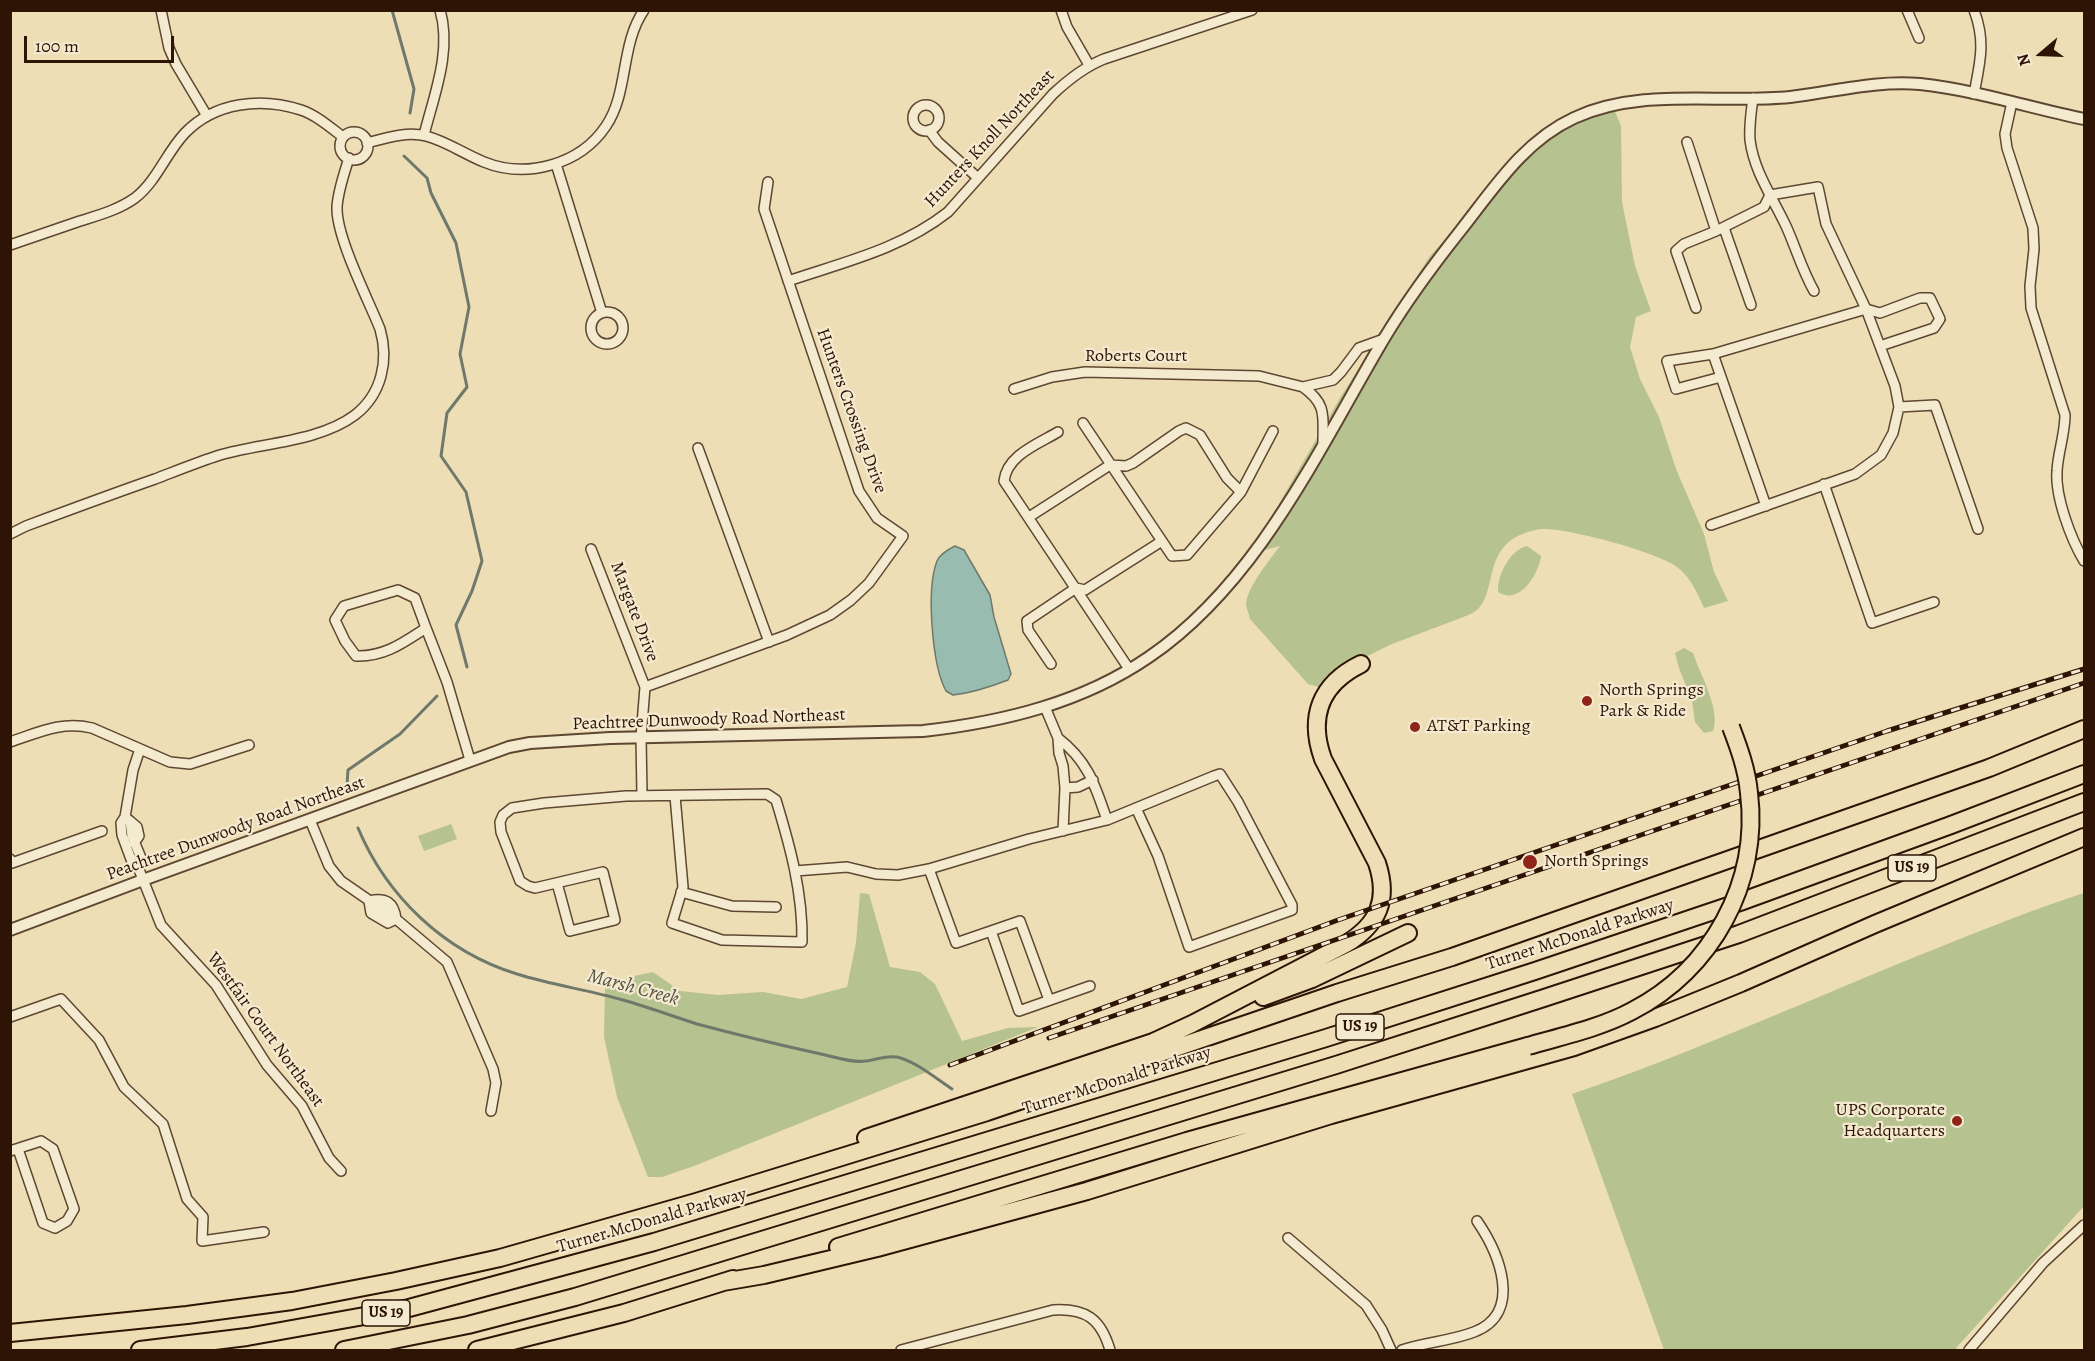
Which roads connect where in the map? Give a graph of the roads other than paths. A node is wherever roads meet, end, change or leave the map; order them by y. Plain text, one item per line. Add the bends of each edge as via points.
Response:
1 (161, 10) edge
2 (440, 10) edge
3 (644, 10) edge
4 (1061, 10) edge
5 (1252, 10) edge
6 (1907, 10) edge
7 (1974, 10) edge
8 (1919, 38) dead end
9 (1089, 65) junction
10 (1974, 94) junction
11 (1753, 98) junction
12 (2012, 102) junction
13 (207, 116) junction
14 (2085, 119) edge
15 (929, 130) dead end
16 (424, 135) junction
17 (343, 137) junction
18 (1687, 142) dead end
19 (367, 143) junction
20 (349, 158) junction
21 (555, 164) junction
22 (978, 178) junction
23 (768, 182) dead end
24 (1770, 195) junction
25 (1720, 230) junction
26 (10, 245) edge
27 (788, 281) junction
28 (1814, 291) dead end
29 (1751, 305) dead end
30 (1696, 308) dead end
31 (1866, 309) junction
32 (602, 313) dead end
33 (1384, 339) junction
34 (1880, 346) junction
35 (1713, 354) junction
36 (1721, 377) junction
37 (1303, 387) junction
38 (1014, 389) dead end
39 (1899, 407) junction
40 (1083, 423) dead end
41 (1273, 431) dead end
42 (1058, 432) dead end
43 (1323, 443) junction
44 (698, 448) dead end
45 (1110, 465) junction
46 (1824, 484) junction
47 (1241, 492) junction
48 (1766, 506) junction
49 (1029, 518) junction
50 (1710, 525) dead end
51 (1978, 529) dead end
52 (10, 534) edge
53 (1162, 541) junction
54 (591, 549) dead end
55 (2085, 561) edge
56 (1076, 588) junction
57 (1935, 602) dead end
58 (426, 628) junction
59 (769, 642) junction
60 (1051, 664) dead end
61 (1361, 664) dead end
62 (1130, 669) junction
63 (645, 687) junction
64 (1045, 707) junction
65 (1731, 727) dead end
66 (2085, 729) edge
67 (641, 737) junction
68 (1058, 738) junction
69 (10, 742) edge
70 (249, 745) dead end
71 (140, 749) junction
72 (1080, 758) junction
73 (470, 760) junction
74 (1064, 766) junction
75 (2085, 774) edge
76 (1093, 780) junction
77 (1065, 788) junction
78 (642, 795) junction
79 (675, 796) junction
80 (2085, 802) edge
81 (1136, 808) junction
82 (127, 819) junction
83 (310, 820) junction
84 (1107, 820) junction
85 (102, 831) dead end
86 (1063, 831) junction
87 (2085, 837) edge
88 (10, 859) edge
89 (138, 867) junction
90 (929, 870) junction
91 (795, 871) junction
92 (143, 880) junction
93 (557, 883) junction
94 (681, 892) junction
95 (776, 907) dead end
96 (10, 930) edge
97 (991, 932) junction
98 (1408, 933) dead end
99 (1090, 986) dead end
100 (1049, 1000) junction
101 (10, 1017) edge
102 (1192, 1024) junction
103 (491, 1112) dead end
104 (14, 1150) edge
105 (341, 1171) dead end
106 (771, 1179) junction
107 (1477, 1221) dead end
108 (2085, 1225) edge
109 (264, 1232) dead end
110 (1288, 1238) dead end
111 (723, 1282) junction
112 (10, 1333) edge
113 (140, 1350) edge
114 (344, 1350) edge
115 (477, 1350) edge
116 (901, 1350) edge
117 (1110, 1350) edge
118 (1391, 1350) edge
119 (1402, 1350) edge
120 (1969, 1350) edge

1 - 13 street via 169,48
2 - 16 street via 444,54
3 - 21 street via 631,39 618,101 606,126 585,149
4 - 9 street
5 - 9 street, Hunters Knoll Northeast
6 - 8 street
7 - 10 street via 1982,53
9 - 22 street, Hunters Knoll Northeast via 1053,94
10 - 11 street, Peachtree Dunwoody Road Northeast via 1894,84
10 - 12 street, Peachtree Dunwoody Road Northeast
11 - 24 street via 1750,138
11 - 33 street, Peachtree Dunwoody Road Northeast via 1627,102 1590,111 1555,128 1509,169 1434,263
12 - 14 street, Peachtree Dunwoody Road Northeast
12 - 55 street via 2007,148 2034,228 2031,308 2065,415 2057,470 2059,495
13 - 17 street via 240,105 274,104 302,110
13 - 26 street via 184,135 149,184 124,205
15 - 22 street
16 - 19 street
16 - 21 street via 500,167 527,170
17 - 19 street via 358,133
17 - 20 street via 341,149
18 - 25 street
19 - 20 street via 363,157
20 - 52 street via 339,195 338,219 384,341 383,370 368,402 339,424 302,437 220,455
21 - 32 street
22 - 27 street, Hunters Knoll Northeast via 948,212 913,236
23 - 27 street, Hunters Crossing Drive via 764,209
24 - 25 street via 1764,207
24 - 28 street
24 - 31 street via 1818,188 1826,224
25 - 29 street
25 - 30 street via 1676,251
27 - 59 street, Hunters Crossing Drive via 859,491 877,518 903,536 877,574 851,600 830,615
31 - 34 street
31 - 34 street via 1880,313 1930,298 1940,320 1934,328
31 - 35 street
33 - 37 street via 1359,348 1333,380
33 - 43 street, Peachtree Dunwoody Road Northeast
34 - 39 street
35 - 36 street
35 - 36 street via 1667,361 1676,389
36 - 48 street
37 - 38 street, Roberts Court via 1259,376 1085,372
37 - 43 street via 1323,410
39 - 46 street via 1893,433 1881,454 1855,474
39 - 51 street via 1935,405
40 - 45 street
41 - 47 street
42 - 49 street via 1014,459 1005,472 1004,481
43 - 62 street, Peachtree Dunwoody Road Northeast via 1249,561 1218,598
44 - 59 street
45 - 47 street via 1133,463 1186,428 1200,435 1227,478
45 - 49 street
45 - 53 street
46 - 48 street
46 - 57 street via 1872,623
47 - 53 street via 1187,555 1172,556
48 - 50 street
49 - 56 street
53 - 56 street via 1085,590
54 - 63 street, Margate Drive
56 - 60 street via 1026,621
56 - 62 street
58 - 58 street via 415,598 398,590 344,606 335,620 356,656 372,657
58 - 73 street
59 - 63 street, Hunters Crossing Drive
61 - 102 highway via 1329,689 1321,701 1316,728 1323,759 1377,862 1382,887 1376,915 1369,927 1346,944
62 - 64 street, Peachtree Dunwoody Road Northeast
63 - 67 street
64 - 67 street, Peachtree Dunwoody Road Northeast via 971,725 923,731
64 - 68 street
65 - 111 highway, bridge via 1745,770 1751,813 1748,857 1736,897 1697,961 1667,990 1640,1007 1612,1020 1013,1192
66 - 106 highway via 1989,768 1452,957
67 - 73 street, Peachtree Dunwoody Road Northeast via 530,743
67 - 78 street
68 - 72 street
68 - 74 street
69 - 71 street via 59,726 78,725
70 - 71 street via 190,764 170,762
71 - 82 street via 133,770
72 - 74 street
72 - 76 street
73 - 83 street, Peachtree Dunwoody Road Northeast
74 - 77 street
75 - 113 highway, Turner McDonald Parkway / US 19 via 1740,902 1545,968 654,1242 408,1308 258,1335
76 - 77 street
76 - 84 street
77 - 86 street
78 - 79 street
78 - 93 street via 544,803 512,808 503,815 501,832 520,881 535,888
79 - 91 street via 772,796
79 - 94 street
80 - 114 highway, US 19 via 1739,934 1385,1049 575,1297 468,1325
81 - 81 street via 1220,774 1292,910 1189,947 1158,856
81 - 84 street
82 - 89 street via 141,858
82 - 89 street via 121,823 122,835
83 - 92 street, Peachtree Dunwoody Road Northeast
83 - 103 street via 329,866 341,881 396,919 447,962 493,1069 496,1083
84 - 86 street
85 - 88 street via 12,863
86 - 90 street
87 - 111 highway via 1709,996 1574,1047 1331,1115 1087,1191 877,1248
89 - 92 street, Westfair Court Northeast
90 - 91 street via 898,875 847,867
90 - 97 street via 956,943
91 - 94 street via 802,910 802,942 722,940 672,923
92 - 96 street, Peachtree Dunwoody Road Northeast
92 - 105 street, Westfair Court Northeast via 161,925 216,985 267,1065 302,1106 329,1158
93 - 93 street via 603,872 615,920 570,931
94 - 95 street via 732,906
97 - 100 street via 1020,921
97 - 100 street via 1019,1011
98 - 102 highway via 1312,979
99 - 100 street
101 - 109 street via 61,999 99,1040 124,1087 163,1124 187,1198 203,1217 202,1241
102 - 106 highway via 1153,1042 794,1164
104 - 104 street via 41,1141 53,1149 74,1209 68,1221 55,1228 43,1223
106 - 112 highway via 500,1258 396,1281 292,1301
107 - 119 street via 1490,1240 1502,1277 1504,1295 1496,1314 1474,1332
108 - 120 street via 2043,1263
110 - 118 street via 1366,1305
111 - 115 highway via 624,1313
116 - 117 street via 1069,1309 1081,1312 1100,1326

